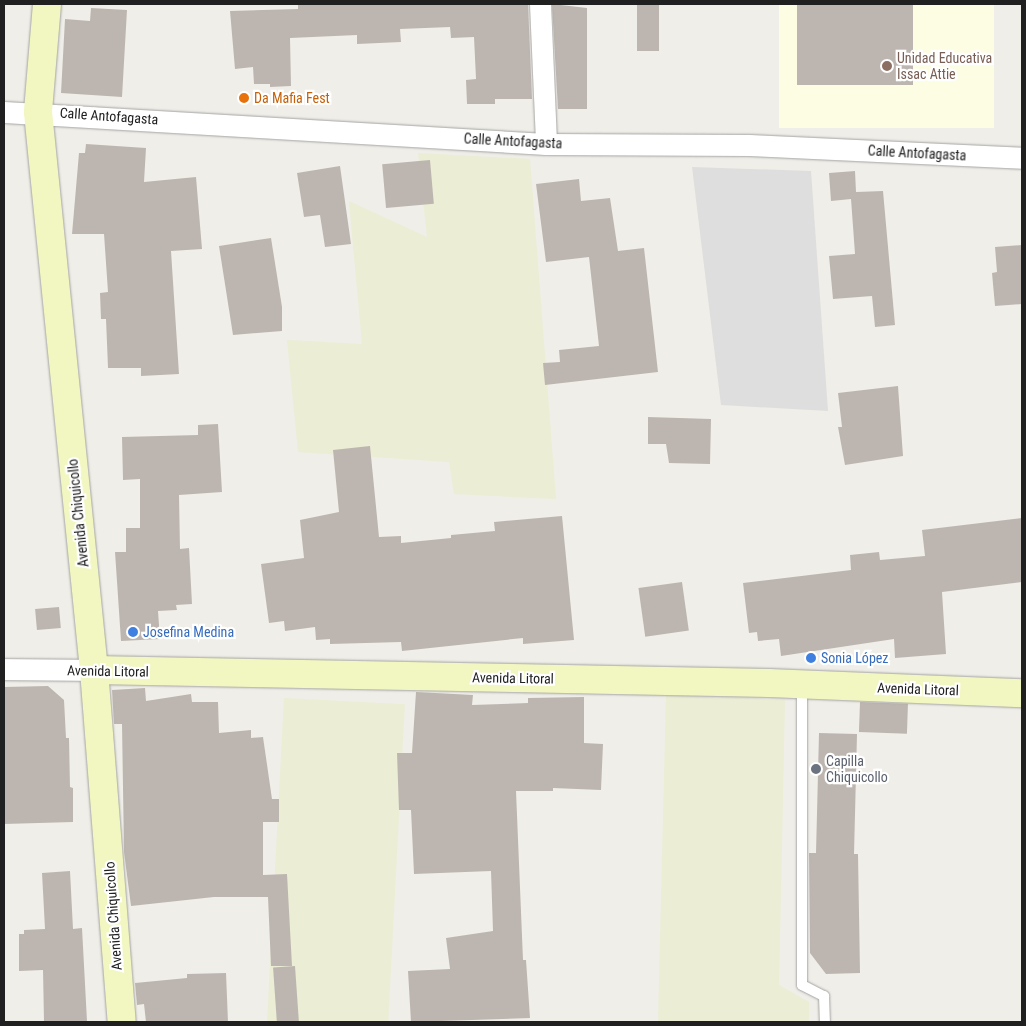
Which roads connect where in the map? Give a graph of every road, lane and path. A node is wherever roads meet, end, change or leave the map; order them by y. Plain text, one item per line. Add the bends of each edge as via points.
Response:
1 (47, 4) edge
2 (540, 4) edge
3 (4, 112) edge
4 (38, 112) junction
5 (546, 144) junction
6 (1022, 158) edge
7 (4, 669) edge
8 (94, 670) junction
9 (802, 685) junction
10 (1022, 693) edge
11 (122, 1022) edge
12 (824, 1022) edge

1 - 4 main road, Avenida Chiquicollo
2 - 5 street
3 - 4 street, Calle Antofagasta
4 - 5 street, Calle Antofagasta
4 - 8 main road, Avenida Chiquicollo
5 - 6 street, Calle Antofagasta via 750,146
7 - 8 street, Avenida Litoral
8 - 9 main road, Avenida Litoral
8 - 11 main road, Avenida Chiquicollo
9 - 10 main road, Avenida Litoral
9 - 12 lane via 802,985 824,996

